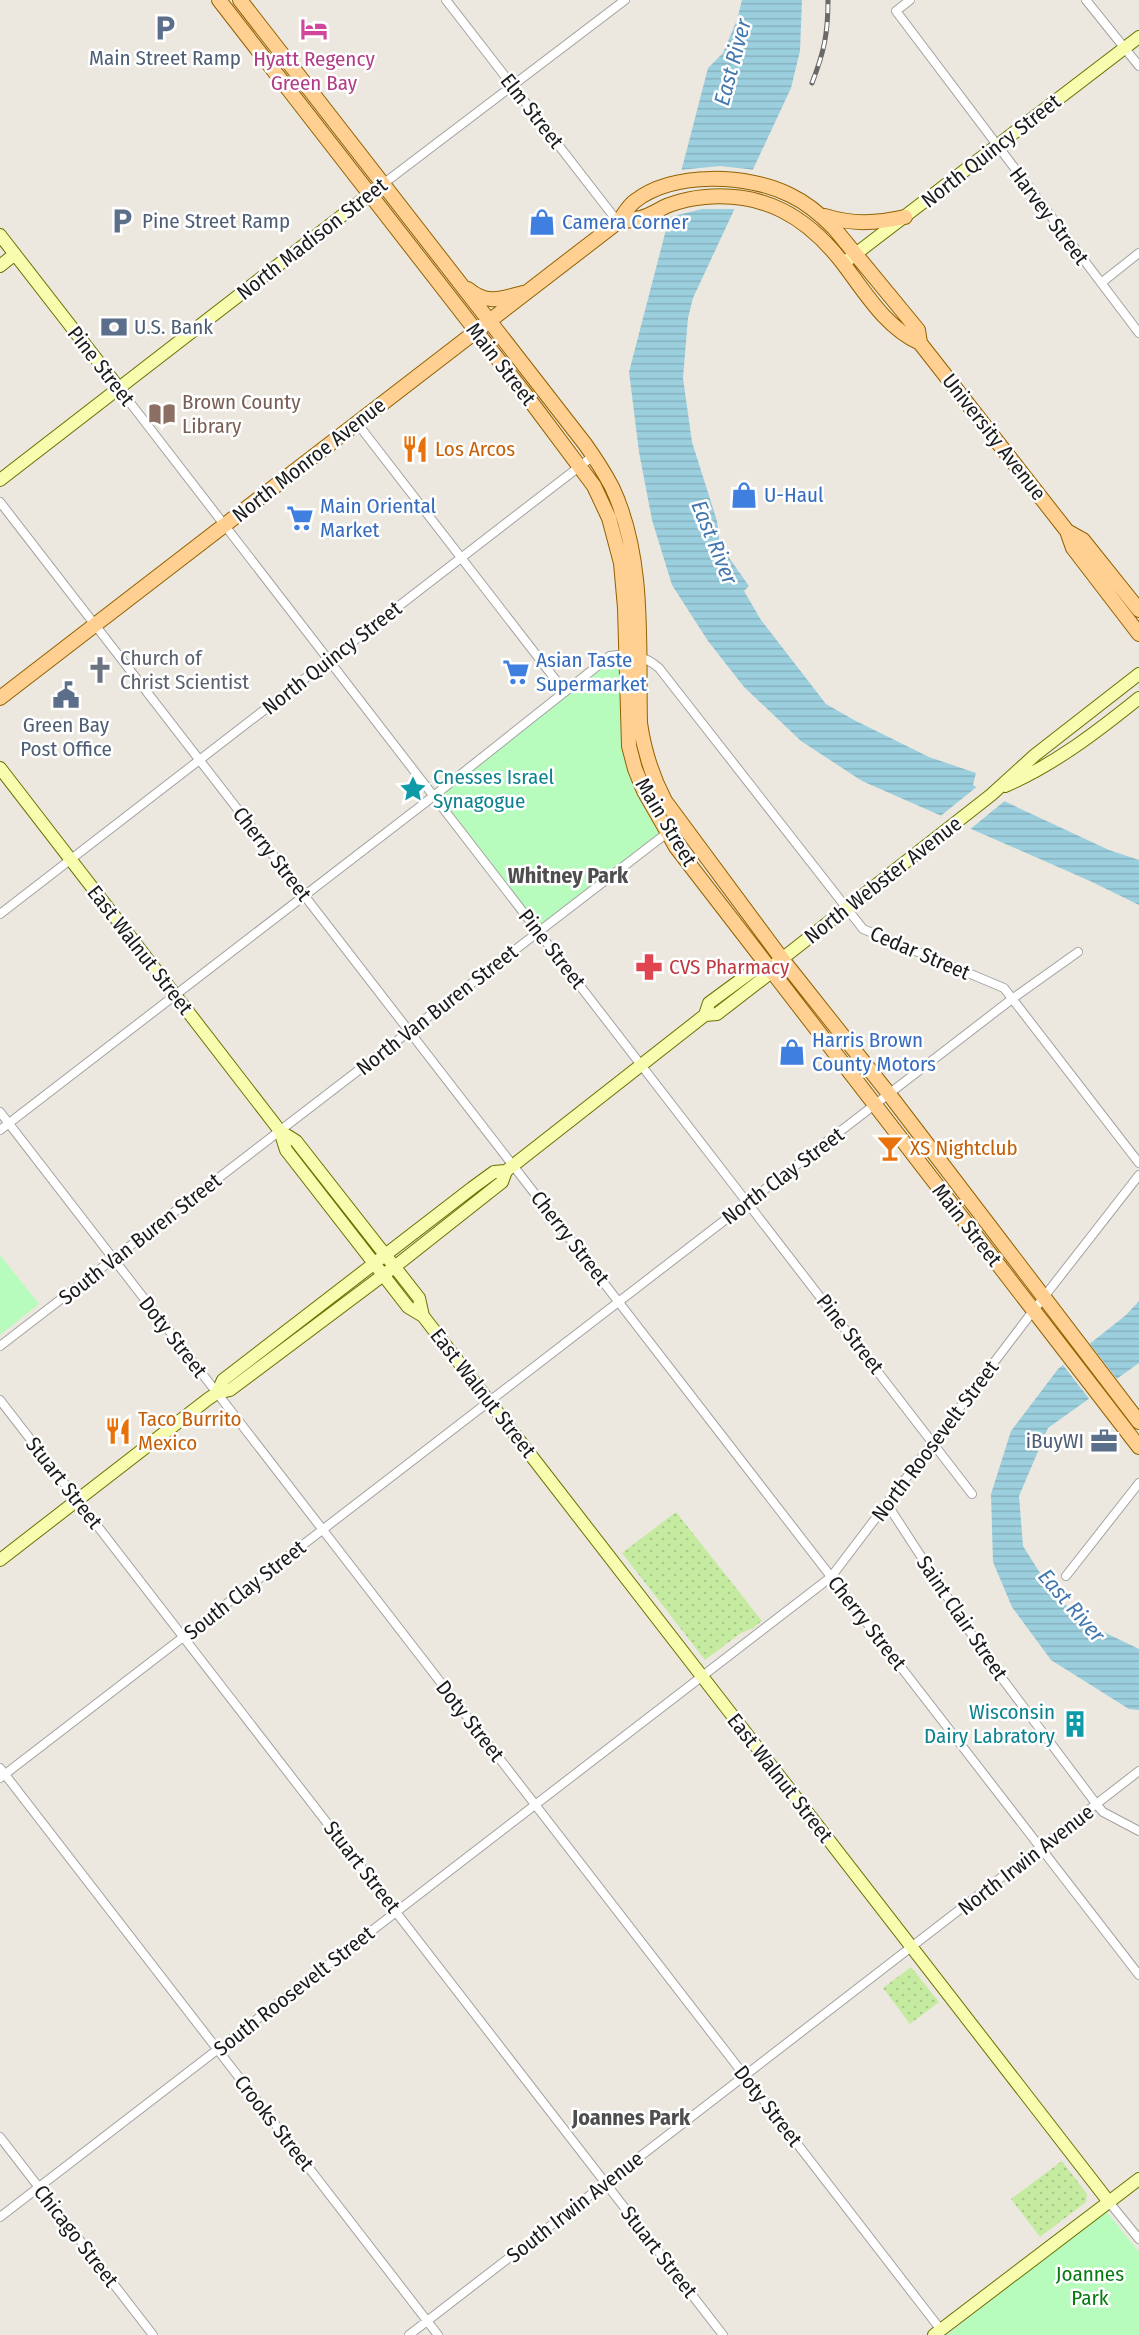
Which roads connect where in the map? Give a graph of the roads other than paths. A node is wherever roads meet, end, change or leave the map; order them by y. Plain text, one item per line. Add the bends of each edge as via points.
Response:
1 (219, 0) edge
2 (240, 0) edge
3 (446, 0) edge
4 (625, 0) edge
5 (910, 0) edge
6 (1086, 0) edge
7 (1139, 37) edge
8 (1125, 48) junction
9 (1139, 66) edge
10 (512, 86) junction
11 (996, 147) junction
12 (383, 184) junction
13 (369, 194) junction
14 (821, 215) junction
15 (905, 217) junction
16 (618, 222) junction
17 (0, 235) edge
18 (1139, 253) edge
19 (15, 254) junction
20 (856, 254) junction
21 (843, 263) junction
22 (0, 266) edge
23 (458, 280) junction
24 (1101, 283) junction
25 (528, 292) junction
26 (489, 321) junction
27 (476, 332) junction
28 (1139, 333) edge
29 (920, 343) junction
30 (118, 387) junction
31 (357, 423) junction
32 (593, 456) junction
33 (581, 467) junction
34 (0, 480) edge
35 (0, 502) edge
36 (225, 525) junction
37 (1067, 531) junction
38 (462, 559) junction
39 (1139, 610) edge
40 (95, 625) junction
41 (1139, 634) edge
42 (634, 656) junction
43 (329, 661) junction
44 (1139, 674) edge
45 (565, 692) junction
46 (0, 698) edge
47 (1139, 698) edge
48 (200, 760) junction
49 (0, 768) edge
50 (996, 790) junction
51 (434, 796) junction
52 (680, 823) junction
53 (667, 833) junction
54 (70, 860) junction
55 (305, 896) junction
56 (846, 909) junction
57 (0, 914) edge
58 (539, 932) junction
59 (1078, 952) dead end
60 (782, 959) junction
61 (769, 969) junction
62 (175, 995) junction
63 (1012, 999) junction
64 (410, 1031) junction
65 (642, 1065) junction
66 (889, 1094) junction
67 (875, 1105) junction
68 (0, 1112) edge
69 (9, 1124) junction
70 (0, 1130) edge
71 (280, 1131) junction
72 (1139, 1162) edge
73 (509, 1168) junction
74 (1139, 1175) edge
75 (748, 1202) junction
76 (385, 1254) junction
77 (113, 1259) junction
78 (374, 1263) junction
79 (395, 1267) junction
80 (383, 1275) junction
81 (1044, 1298) junction
82 (619, 1302) junction
83 (1033, 1311) junction
84 (423, 1316) junction
85 (0, 1346) edge
86 (217, 1393) junction
87 (0, 1400) edge
88 (489, 1401) junction
89 (1139, 1422) edge
90 (934, 1443) junction
91 (1139, 1447) edge
92 (1139, 1483) edge
93 (972, 1494) dead end
94 (78, 1500) junction
95 (887, 1504) junction
96 (322, 1530) junction
97 (0, 1560) edge
98 (1066, 1576) dead end
99 (831, 1577) junction
100 (183, 1637) junction
101 (702, 1677) junction
102 (1139, 1771) edge
103 (2, 1774) edge
104 (1097, 1804) junction
105 (535, 1805) junction
106 (1139, 1831) edge
107 (1041, 1848) junction
108 (396, 1912) junction
109 (912, 1948) junction
110 (1139, 1975) edge
111 (218, 2050) junction
112 (745, 2076) junction
113 (0, 2137) edge
114 (1139, 2179) edge
115 (606, 2184) junction
116 (39, 2187) junction
117 (1109, 2202) junction
118 (0, 2217) edge
119 (1139, 2239) edge
120 (428, 2321) junction
121 (938, 2333) edge
122 (153, 2335) edge
123 (410, 2335) edge
124 (438, 2335) edge
125 (723, 2335) edge

1 - 13 main road, Main Street
2 - 12 main road, Main Street
3 - 10 street, Elm Street
4 - 10 street, North Madison Street
5 - 11 street, Harvey Street via 896,11
6 - 8 street
7 - 8 street, North Quincy Street
8 - 9 street
8 - 11 street, North Quincy Street
10 - 12 street, North Madison Street
10 - 16 street, Elm Street
11 - 15 street, North Quincy Street
11 - 24 street, Harvey Street
12 - 13 street, North Madison Street
12 - 23 main road, Main Street
13 - 27 main road, Main Street
13 - 30 street, North Madison Street
14 - 15 main road via 855,223
14 - 16 main road, University Avenue via 791,195 723,178 675,184 645,195
14 - 20 main road, University Avenue
15 - 20 street, North Quincy Street
16 - 21 main road, University Avenue via 706,197 753,200 801,220
16 - 25 main road, North Monroe Avenue
17 - 19 street, Pine Street
18 - 24 street
19 - 22 street
19 - 30 street, Pine Street
20 - 21 street, North Quincy Street
20 - 29 main road, University Avenue via 918,330
21 - 29 main road, University Avenue via 880,311 905,336
23 - 25 main road via 485,299
23 - 26 main road, Main Street
24 - 28 street, Harvey Street
25 - 26 main road, North Monroe Avenue
26 - 27 main road, North Monroe Avenue
26 - 32 main road, Main Street
27 - 31 main road, North Monroe Avenue
27 - 33 main road, Main Street
29 - 37 main road, University Avenue
30 - 34 street, North Madison Street
30 - 36 street, Pine Street
31 - 36 main road, North Monroe Avenue
31 - 38 street
32 - 33 street, North Quincy Street
32 - 42 main road, Main Street via 612,488 628,537 635,580
33 - 38 street, North Quincy Street
33 - 42 main road, Main Street via 603,503 614,535
35 - 40 street, Cherry Street
36 - 40 main road, North Monroe Avenue
36 - 43 street, Pine Street
37 - 39 main road, University Avenue via 1083,540
37 - 41 main road, University Avenue via 1073,548
38 - 43 street, North Quincy Street
38 - 45 street
40 - 46 main road, North Monroe Avenue
40 - 48 street, Cherry Street
42 - 45 street via 610,656
42 - 52 main road, Main Street via 642,741 658,788
42 - 53 main road, Main Street via 627,727 629,746 644,791
42 - 56 street, Cedar Street via 659,668
43 - 48 street, North Quincy Street
43 - 51 street, Pine Street
44 - 50 street, North Webster Avenue
45 - 51 street
47 - 50 street, North Webster Avenue via 1043,766
48 - 54 street, North Quincy Street
48 - 55 street, Cherry Street
49 - 54 street, East Walnut Street
50 - 56 street, North Webster Avenue
51 - 55 street
51 - 58 street, Pine Street
52 - 53 street, North Van Buren Street
52 - 60 main road, Main Street
53 - 58 street, North Van Buren Street
53 - 61 main road, Main Street
54 - 57 street, North Quincy Street
54 - 62 street, East Walnut Street
55 - 62 street
55 - 64 street, Cherry Street
56 - 60 street, North Webster Avenue
56 - 63 street, Cedar Street via 863,929 1004,988
58 - 64 street, North Van Buren Street
58 - 65 street, Pine Street
59 - 63 street, North Clay Street
60 - 61 street, North Webster Avenue
60 - 66 main road, Main Street
61 - 65 street, North Webster Avenue via 758,967 709,1003 705,1015
61 - 67 main road, Main Street
62 - 69 street
62 - 71 street, East Walnut Street
63 - 66 street, North Clay Street
63 - 72 street, Cedar Street
64 - 71 street, North Van Buren Street
64 - 73 street, Cherry Street
65 - 73 street, North Webster Avenue
65 - 75 street, Pine Street
66 - 67 street, North Clay Street
66 - 81 main road, Main Street
67 - 75 street, North Clay Street
67 - 83 main road, Main Street
68 - 69 street, Doty Street
69 - 70 street
69 - 77 street, Doty Street
71 - 76 street, East Walnut Street via 296,1141
71 - 77 street, South Van Buren Street
71 - 78 street, East Walnut Street via 286,1149
73 - 76 street, North Webster Avenue via 494,1172
73 - 79 street, North Webster Avenue via 502,1182
73 - 82 street, Cherry Street
74 - 81 street, North Roosevelt Street
75 - 82 street, North Clay Street
75 - 90 street, Pine Street
76 - 78 street, North Webster Avenue
76 - 79 street, East Walnut Street
77 - 85 street, South Van Buren Street
77 - 86 street, Doty Street
78 - 80 street, East Walnut Street
78 - 86 street, North Webster Avenue via 223,1380
79 - 80 street, North Webster Avenue
79 - 84 street, East Walnut Street via 419,1298
80 - 84 street, East Walnut Street via 408,1307
80 - 86 street, North Webster Avenue via 230,1390
81 - 83 street, North Roosevelt Street
81 - 89 main road, Main Street
82 - 88 street, North Clay Street
82 - 99 street, Cherry Street
83 - 90 street, North Roosevelt Street
83 - 91 main road, Main Street
84 - 88 street, East Walnut Street
86 - 94 street
86 - 96 street, Doty Street
87 - 94 street, Stuart Street
88 - 96 street, South Clay Street
88 - 101 street, East Walnut Street
90 - 93 street, Pine Street
90 - 95 street, North Roosevelt Street
92 - 98 street
94 - 97 street
94 - 100 street, Stuart Street
95 - 99 street, North Roosevelt Street
95 - 104 street, Saint Clair Street via 989,1661
96 - 100 street, South Clay Street
96 - 105 street, Doty Street
99 - 101 street, North Roosevelt Street
99 - 107 street, Cherry Street
100 - 103 street, South Clay Street
100 - 108 street, Stuart Street
101 - 105 street, South Roosevelt Street
101 - 109 street, East Walnut Street
102 - 104 street, North Irwin Avenue
103 - 111 street, Crooks Street
104 - 106 street, Saint Clair Street via 1103,1812
104 - 107 street, North Irwin Avenue
105 - 108 street, South Roosevelt Street
105 - 112 street, Doty Street
107 - 109 street, North Irwin Avenue
107 - 110 street, Cherry Street
108 - 111 street, South Roosevelt Street
108 - 115 street, Stuart Street
109 - 112 street, South Irwin Avenue
109 - 117 street, East Walnut Street
111 - 116 street, South Roosevelt Street
111 - 120 street, Crooks Street
112 - 115 street, South Irwin Avenue
112 - 121 street, Doty Street
113 - 116 street, Chicago Street
114 - 117 street
115 - 120 street, South Irwin Avenue
115 - 125 street, Stuart Street
116 - 118 street, South Roosevelt Street
116 - 122 street, Chicago Street
117 - 119 street, East Walnut Street
117 - 121 street
120 - 123 street, South Irwin Avenue
120 - 124 street, Crooks Street

